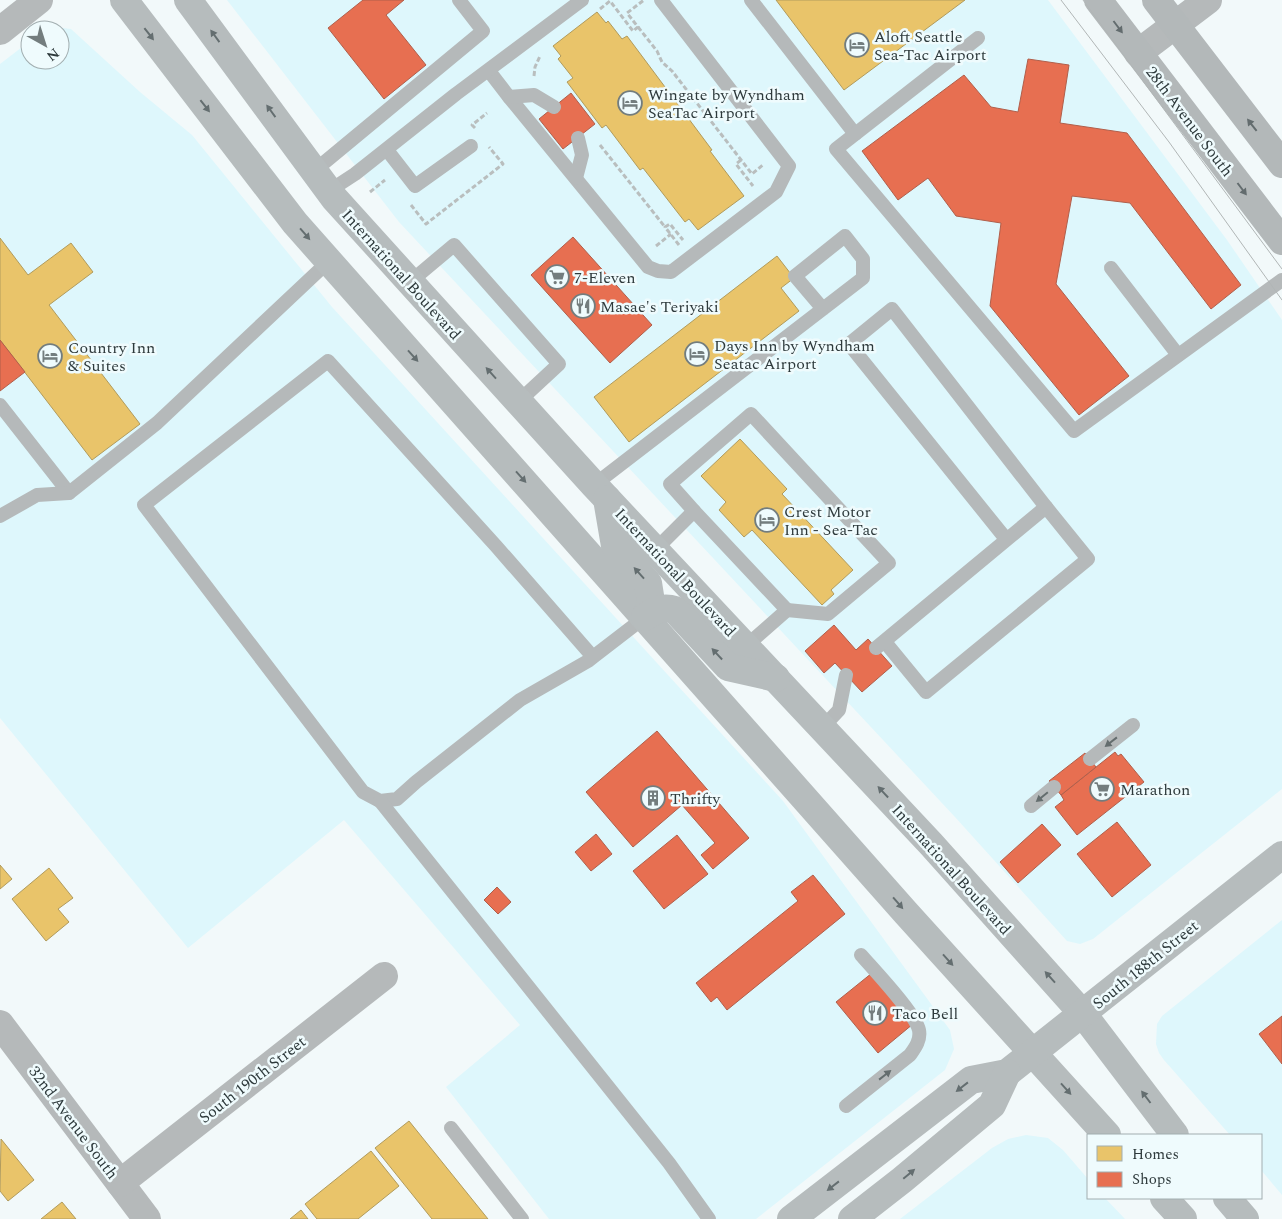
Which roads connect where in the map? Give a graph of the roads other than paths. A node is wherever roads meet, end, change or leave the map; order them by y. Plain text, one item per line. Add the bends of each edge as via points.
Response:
1 (39, 0) edge
2 (124, 0) edge
3 (188, 0) edge
4 (459, 0) edge
5 (582, 0) edge
6 (661, 0) edge
7 (751, 0) edge
8 (1098, 0) edge
9 (1156, 0) edge
10 (1208, 0) edge
11 (1175, 26) junction
12 (0, 31) edge
13 (978, 38) dead end
14 (1138, 53) junction
15 (490, 71) junction
16 (509, 97) junction
17 (554, 107) dead end
18 (855, 134) junction
19 (578, 138) dead end
20 (471, 146) dead end
21 (387, 150) junction
22 (1282, 164) edge
23 (576, 178) junction
24 (321, 181) junction
25 (1282, 241) edge
26 (329, 261) junction
27 (1111, 268) dead end
28 (1282, 280) edge
29 (410, 282) junction
30 (822, 309) junction
31 (1178, 355) junction
32 (518, 402) junction
33 (0, 405) edge
34 (600, 492) junction
35 (69, 493) junction
36 (1046, 507) junction
37 (694, 511) junction
38 (0, 516) edge
39 (1006, 539) junction
40 (655, 550) junction
41 (786, 610) junction
42 (645, 617) junction
43 (746, 646) junction
44 (593, 657) junction
45 (846, 675) dead end
46 (776, 678) junction
47 (1133, 725) dead end
48 (822, 728) junction
49 (1090, 759) dead end
50 (1054, 787) dead end
51 (380, 802) junction
52 (1031, 806) dead end
53 (1282, 855) edge
54 (861, 955) dead end
55 (384, 976) dead end
56 (1083, 1014) junction
57 (0, 1024) edge
58 (1033, 1053) junction
59 (1007, 1073) junction
60 (846, 1106) dead end
61 (450, 1128) dead end
62 (1107, 1134) edge
63 (1175, 1134) edge
64 (120, 1183) junction
65 (1165, 1199) edge
66 (1228, 1199) edge
67 (147, 1219) edge
68 (522, 1219) edge
69 (708, 1219) edge
70 (791, 1219) edge
71 (852, 1219) edge
72 (1183, 1219) edge
73 (1245, 1219) edge

1 - 12 street
2 -> 26 main road via 295,223
24 -> 3 main road, International Boulevard
4 - 24 lane via 483,31
5 - 15 lane
6 - 23 lane via 789,166 776,192 671,272 658,272 648,267
7 - 18 lane
8 -> 14 main road, 28th Avenue South
9 - 11 main road
10 - 11 street
11 - 14 street
22 -> 11 main road
13 - 18 lane
14 -> 25 main road, 28th Avenue South
15 - 16 lane
15 - 21 lane
16 - 17 lane via 534,95
16 - 23 lane
18 - 31 lane via 836,149 1074,431
19 - 23 lane via 582,155
20 - 21 lane via 416,186
21 - 24 lane via 355,174
24 - 29 main road, International Boulevard
26 - 35 lane via 157,423
26 -> 42 main road
27 - 31 lane
28 - 31 lane
32 -> 29 main road, International Boulevard
29 - 32 lane via 454,245 559,364
30 - 30 lane via 863,278 863,259 845,236 795,276
30 - 34 lane
32 - 34 main road, International Boulevard
33 - 35 lane
34 - 40 main road, International Boulevard
42 -> 34 main road via 651,602 648,583 615,546
35 - 38 lane via 37,495
36 - 39 lane
36 - 39 lane via 1088,559 926,692 881,645
36 - 39 lane via 892,309 863,332 849,344
37 - 40 lane
37 - 41 lane
37 - 41 lane via 670,484 751,414 889,563 828,614
40 - 43 main road, International Boulevard
41 - 43 lane
42 - 44 lane
46 -> 42 main road via 728,667 675,610 663,608
42 -> 58 main road
43 - 46 main road, International Boulevard
44 - 51 lane via 520,700 397,799
44 - 51 lane via 328,361 144,505 363,792
45 - 48 lane via 839,710
46 - 48 main road, International Boulevard
47 -> 49 lane
56 -> 48 main road, International Boulevard via 917,828
50 -> 52 lane
51 - 69 lane via 669,1163
53 - 56 main road, South 188th Street
60 -> 54 lane via 910,1055 919,1039 919,1031 910,1013
55 - 64 street, South 190th Street
56 - 58 main road, South 188th Street
63 -> 56 main road, International Boulevard
57 - 64 street, 32nd Avenue South
58 - 59 main road, South 188th Street
58 -> 62 main road
59 -> 70 main road, South 188th Street via 971,1080
71 -> 59 main road, South 188th Street via 992,1105
61 - 68 lane
64 - 67 street, 32nd Avenue South
65 - 72 main road
66 - 73 main road

